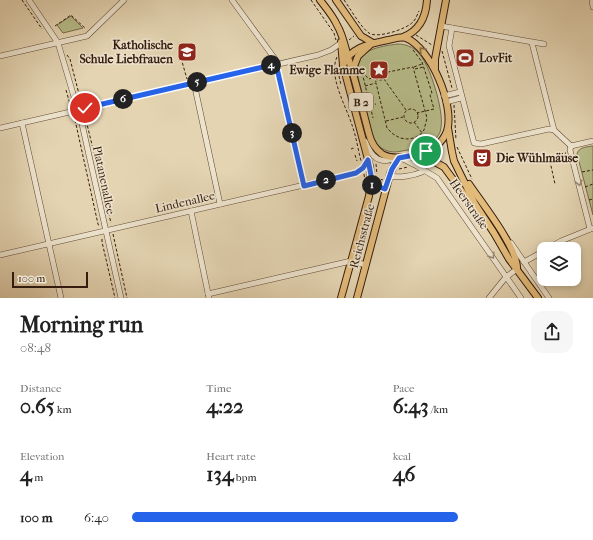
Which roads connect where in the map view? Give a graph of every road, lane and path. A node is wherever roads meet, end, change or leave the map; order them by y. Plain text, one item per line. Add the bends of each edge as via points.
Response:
1 (22, 0) edge
2 (29, 0) edge
3 (124, 0) edge
4 (232, 0) edge
5 (311, 0) edge
6 (320, 0) edge
7 (336, 0) edge
8 (344, 0) edge
9 (427, 0) edge
10 (446, 0) edge
11 (592, 0) edge
12 (593, 7) edge
13 (419, 10) dead end
14 (55, 26) dead end
15 (441, 26) junction
16 (452, 28) junction
17 (86, 29) dead end
18 (45, 31) dead end
19 (355, 36) dead end
20 (416, 36) dead end
21 (403, 37) junction
22 (339, 39) junction
23 (348, 40) dead end
24 (373, 43) junction
25 (532, 43) junction
26 (58, 44) junction
27 (544, 44) dead end
28 (433, 46) dead end
29 (413, 50) dead end
30 (442, 51) dead end
31 (66, 53) dead end
32 (337, 54) dead end
33 (0, 56) edge
34 (348, 57) junction
35 (181, 58) dead end
36 (276, 64) junction
37 (423, 64) junction
38 (343, 65) junction
39 (413, 67) junction
40 (424, 67) junction
41 (414, 70) junction
42 (436, 70) junction
43 (354, 72) junction
44 (362, 72) junction
45 (388, 72) junction
46 (339, 76) dead end
47 (375, 78) junction
48 (187, 79) dead end
49 (384, 79) junction
50 (194, 83) junction
51 (376, 83) junction
52 (341, 85) dead end
53 (365, 86) junction
54 (363, 89) dead end
55 (366, 89) junction
56 (452, 92) dead end
57 (460, 92) junction
58 (80, 96) dead end
59 (462, 98) junction
60 (445, 99) junction
61 (454, 103) dead end
62 (376, 104) dead end
63 (370, 105) junction
64 (78, 110) junction
65 (406, 111) junction
66 (426, 111) junction
67 (417, 113) junction
68 (84, 114) dead end
69 (355, 114) junction
70 (75, 116) dead end
71 (404, 116) junction
72 (373, 118) dead end
73 (386, 121) junction
74 (414, 122) junction
75 (22, 123) junction
76 (448, 126) junction
77 (0, 128) edge
78 (554, 130) junction
79 (422, 132) junction
80 (593, 141) edge
81 (571, 146) junction
82 (351, 149) dead end
83 (354, 150) dead end
84 (567, 153) dead end
85 (560, 154) dead end
86 (355, 155) dead end
87 (414, 155) junction
88 (554, 156) dead end
89 (549, 157) junction
90 (399, 158) junction
91 (458, 158) dead end
92 (543, 158) dead end
93 (368, 160) junction
94 (357, 161) dead end
95 (376, 163) dead end
96 (361, 164) dead end
97 (409, 167) dead end
98 (376, 169) dead end
99 (423, 169) junction
100 (593, 170) edge
101 (460, 173) junction
102 (581, 173) dead end
103 (392, 176) junction
104 (373, 177) dead end
105 (382, 180) dead end
106 (371, 184) junction
107 (555, 184) dead end
108 (593, 184) edge
109 (304, 186) junction
110 (585, 186) dead end
111 (385, 189) junction
112 (593, 199) edge
113 (588, 200) dead end
114 (220, 204) junction
115 (475, 204) junction
116 (191, 211) junction
117 (111, 226) dead end
118 (592, 228) edge
119 (103, 231) junction
120 (501, 231) junction
121 (112, 232) dead end
122 (559, 242) edge
123 (49, 244) junction
124 (0, 255) edge
125 (537, 255) edge
126 (351, 261) junction
127 (524, 262) junction
128 (366, 265) junction
129 (517, 269) junction
130 (506, 277) junction
131 (209, 296) edge
132 (61, 298) edge
133 (115, 298) edge
134 (121, 298) edge
135 (127, 298) edge
136 (341, 298) edge
137 (357, 298) edge
138 (488, 298) edge
139 (521, 298) edge
140 (538, 298) edge
141 (549, 298) edge

1 - 18 path
2 - 26 street, Platanenallee
3 - 26 street via 88,36
4 - 36 street via 275,59
5 - 22 path
6 - 22 main road, B 2 via 337,24
7 - 24 main road via 360,36
8 - 13 path via 372,35 408,27 416,19
9 - 21 main road via 422,22
10 - 15 main road
11 - 12 street
14 - 17 path via 70,15
15 - 16 street
15 - 42 main road via 435,59
16 - 25 street
16 - 57 street via 449,44
19 - 23 path
20 - 28 path
21 - 24 main road
42 -> 21 main road via 421,48
22 - 34 main road, B 2
22 - 36 street via 331,50
22 - 38 main road, Reichsstraße
24 - 34 main road via 360,47
24 - 43 main road via 358,56 354,63
25 - 27 street
25 - 78 street
26 - 33 street
26 - 64 street, Platanenallee
29 - 37 path
30 - 56 path
31 - 58 path
32 - 96 path via 334,72 347,115 352,123
34 - 38 main road
34 - 43 main road, B 2
35 - 48 path
36 - 50 street
36 - 109 street
37 - 39 path
37 - 40 path
38 - 69 main road, Reichsstraße
39 - 41 path
39 - 45 path
40 - 41 path
40 - 66 path via 434,109
41 - 66 path
42 - 60 main road, Heerstraße
43 - 44 path
43 - 90 main road, B 2 via 371,140 381,153
44 - 47 path via 369,79
44 - 53 path
45 - 47 path via 385,65 377,64 373,70
45 - 49 path
46 - 52 path
47 - 49 path
47 - 51 path
49 - 65 path
50 - 64 street
50 - 114 street
51 - 53 path
51 - 73 path
53 - 55 path
54 - 55 path
55 - 63 path
57 - 59 street
57 - 60 street
59 - 60 street
59 - 78 street via 474,143 481,144
60 - 76 main road, Heerstraße
61 - 91 path via 456,142 460,154
62 - 63 path
63 - 72 path
64 - 75 street
64 - 119 street, Platanenallee
65 - 67 path via 412,110
65 - 71 path
66 - 67 path
66 - 79 path via 426,123
67 - 74 path
68 - 117 path
69 - 90 street via 372,155 388,162
69 - 93 main road, Reichsstraße
70 - 119 path via 98,224
71 - 73 path
71 - 74 path via 408,122
73 - 79 path via 387,128 400,138 414,138
74 - 79 path
75 - 77 street
75 - 123 street
76 - 87 main road via 438,144
76 - 101 main road, Heerstraße via 452,152
78 - 81 street
80 - 81 street
81 -> 118 street
82 - 83 path
84 - 85 path
86 - 94 path
87 - 90 main road
87 - 115 main road, Heerstraße via 444,167 463,193
88 - 89 path
89 - 92 path
89 - 107 path
90 - 99 street, Heerstraße
90 - 103 main road, Reichsstraße
93 - 106 main road, Reichsstraße
93 - 109 street, Lindenallee via 356,173
95 - 98 path
97 - 103 path via 399,169
99 - 103 street via 418,174
99 -> 130 street, Heerstraße via 438,179
100 - 102 path
101 - 115 main road, Heerstraße
101 - 120 main road, Heerstraße
103 - 111 main road, Reichsstraße
104 - 105 path
106 - 111 main road
106 - 126 main road, Reichsstraße
108 - 110 path
109 - 114 street, Lindenallee
111 - 128 main road, Reichsstraße
112 - 113 path
114 - 116 street, Lindenallee
115 - 129 main road, Heerstraße
116 - 119 street, Lindenallee
116 - 131 street
118 - 122 street
119 - 123 street, Lindenallee
119 - 133 path via 102,242
119 - 134 street, Platanenallee
120 - 127 street, Heerstraße
120 - 129 main road, Heerstraße via 517,261
121 - 135 path
123 - 124 street, Lindenallee
123 - 132 street
125 - 127 street
126 - 128 street
126 - 131 street
126 - 136 main road, Reichsstraße
127 - 141 street, Heerstraße
128 - 137 main road, Reichsstraße
129 - 130 street
129 - 140 main road, Heerstraße
130 - 138 street
130 - 139 street, Heerstraße

